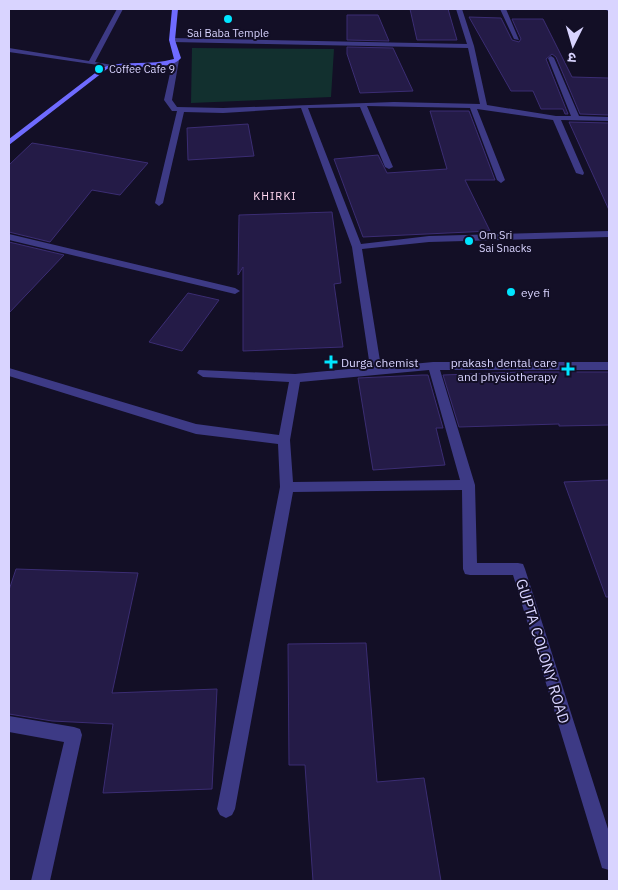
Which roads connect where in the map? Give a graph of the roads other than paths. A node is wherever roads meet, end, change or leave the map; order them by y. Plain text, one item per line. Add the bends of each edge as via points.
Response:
1 (120, 9) edge
2 (175, 9) edge
3 (459, 9) edge
4 (503, 9) edge
5 (517, 39) dead end
6 (172, 40) junction
7 (471, 46) junction
8 (9, 50) edge
9 (550, 58) dead end
10 (176, 60) junction
11 (91, 64) junction
12 (110, 66) junction
13 (304, 106) junction
14 (363, 106) junction
15 (473, 106) junction
16 (484, 107) junction
17 (182, 109) junction
18 (556, 118) junction
19 (576, 118) junction
20 (609, 119) edge
21 (9, 143) edge
22 (389, 167) dead end
23 (580, 172) dead end
24 (501, 180) dead end
25 (159, 203) dead end
26 (606, 234) edge
27 (9, 237) edge
28 (609, 244) edge
29 (357, 247) junction
30 (235, 292) dead end
31 (433, 366) junction
32 (609, 366) edge
33 (9, 372) edge
34 (376, 372) junction
35 (203, 373) dead end
36 (294, 378) junction
37 (284, 440) junction
38 (468, 485) junction
39 (287, 487) junction
40 (9, 724) edge
41 (226, 809) dead end
42 (609, 861) edge
43 (41, 881) edge

1 - 11 street
2 - 6 street
3 - 7 street
4 - 5 street
6 - 7 street
6 - 10 street via 178,53
7 - 16 street
8 - 11 street
9 - 19 street
10 - 12 street via 154,66
10 - 17 street via 168,100 174,109
11 - 12 street
12 - 21 street
13 - 14 street
13 - 17 street
13 - 29 street
14 - 15 street
14 - 22 street
15 - 16 street
15 - 24 street
16 - 18 street
17 - 25 street
18 - 19 street
18 - 23 street
19 - 20 street
26 - 28 street
26 - 29 street via 429,239
27 - 30 street
29 - 34 street
31 - 32 street
31 - 34 street
31 - 38 street, GUPTA COLONY ROAD
33 - 37 street via 196,429
34 - 36 street
35 - 36 street
36 - 37 street
37 - 39 street
38 - 39 street
38 - 42 street, GUPTA COLONY ROAD via 470,569 518,569
39 - 41 street
40 - 43 street via 74,735

